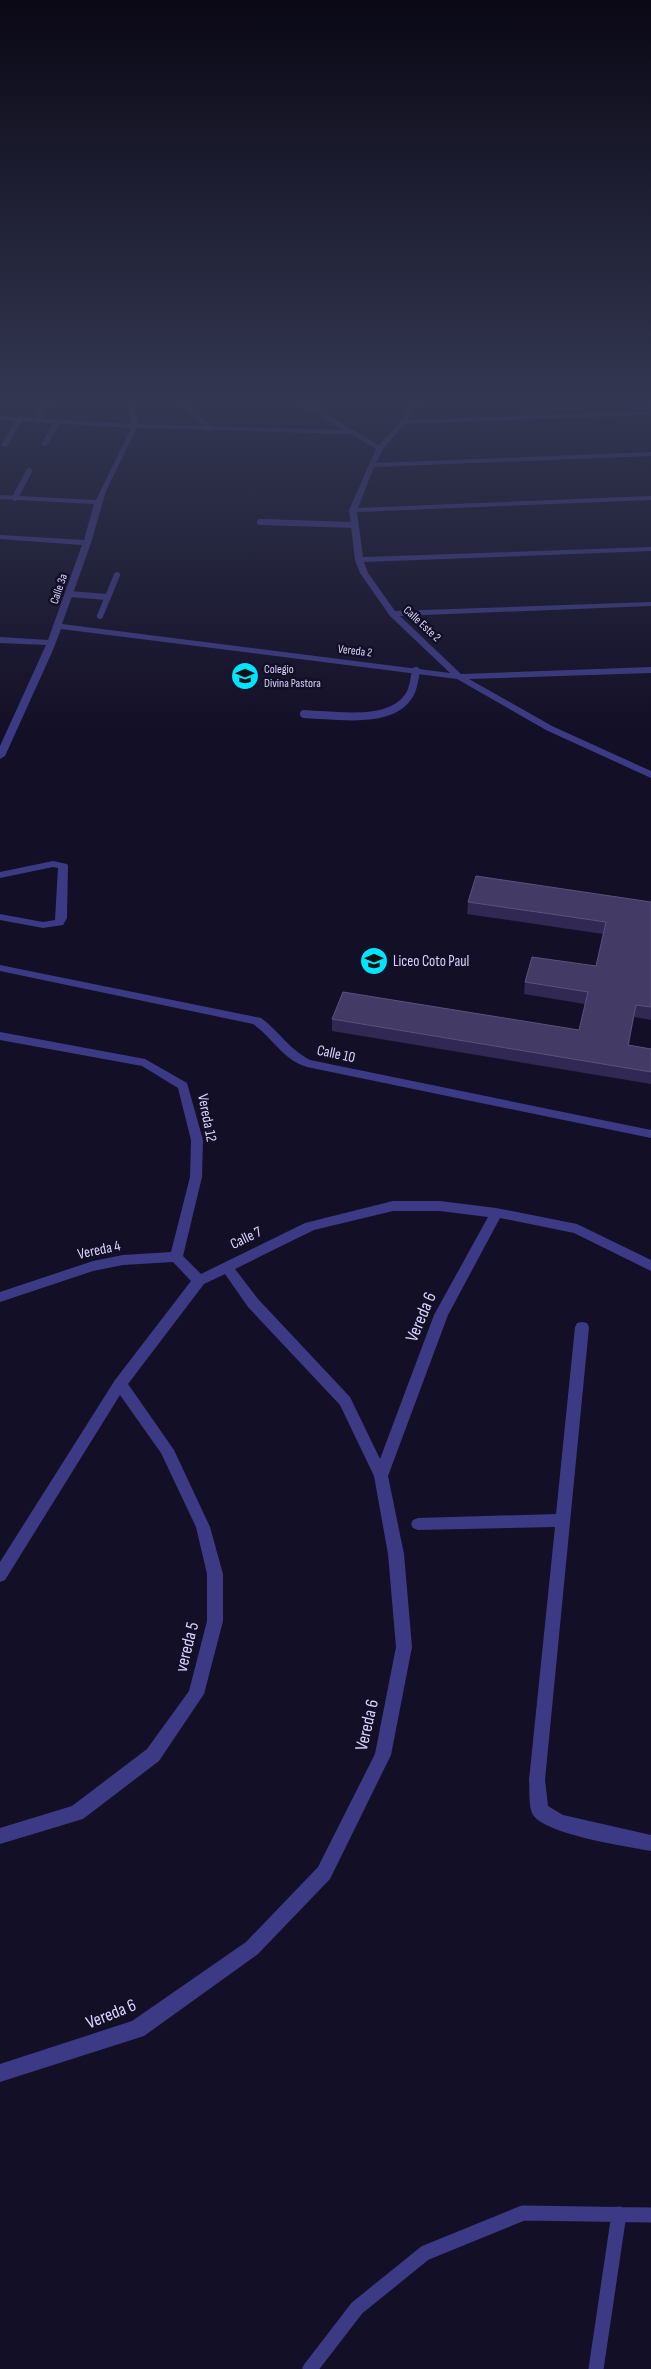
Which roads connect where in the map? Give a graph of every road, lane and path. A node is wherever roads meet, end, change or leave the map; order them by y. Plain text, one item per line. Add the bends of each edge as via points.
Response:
1 (96, 509) edge
2 (390, 509) edge
3 (354, 510) joint
4 (260, 522) dead end
5 (355, 525) junction
6 (0, 537) edge
7 (87, 543) junction
8 (651, 549) edge
9 (358, 560) junction
10 (117, 575) dead end
11 (69, 594) junction
12 (107, 597) junction
13 (651, 604) edge
14 (393, 614) junction
15 (100, 616) dead end
16 (58, 626) junction
17 (0, 640) edge
18 (51, 643) junction
19 (651, 670) edge
20 (416, 671) junction
21 (459, 677) junction
22 (304, 714) dead end
23 (0, 756) edge
24 (649, 773) edge
25 (0, 875) edge
26 (0, 917) edge
27 (0, 968) edge
28 (0, 1036) edge
29 (651, 1134) edge
30 (496, 1213) junction
31 (176, 1257) junction
32 (226, 1266) junction
33 (651, 1266) edge
34 (199, 1281) junction
35 (0, 1297) edge
36 (582, 1327) dead end
37 (120, 1384) junction
38 (381, 1476) junction
39 (563, 1520) junction
40 (418, 1524) dead end
41 (0, 1575) edge
42 (0, 1836) edge
43 (651, 1843) edge
44 (0, 2073) edge
45 (618, 2214) junction
46 (651, 2215) edge
47 (310, 2369) edge
48 (596, 2369) edge

1 - 7 street, Calle 3a
2 - 3 street
3 - 5 street, Calle Este 2
4 - 5 lane
5 - 9 street, Calle Este 2
6 - 7 street
7 - 11 street, Calle 3a
8 - 9 street
9 - 14 street, Calle Este 2
10 - 12 lane
11 - 12 lane
11 - 16 street, Calle 3a
12 - 15 lane
13 - 14 street
14 - 21 street, Calle Este 2
16 - 18 street, Calle 3a
16 - 20 street, Vereda 2
17 - 18 street
18 - 23 street, Calle 3a
19 - 21 street, Vereda 2
20 - 21 street, Vereda 2
20 - 22 lane via 408,698 396,708 377,716
21 - 24 street, Calle Este 2 via 549,728
25 - 26 street via 53,864 63,866 62,918 59,923 38,924
27 - 29 street, Calle 10 via 257,1022 270,1031 290,1054 307,1063
28 - 31 street, Vereda 12 via 145,1063 183,1086 197,1140 196,1176
30 - 32 street, Calle 7 via 440,1206 393,1206 310,1226
30 - 33 street, Calle 7 via 577,1229
30 - 38 street, Vereda 6 via 441,1315
31 - 34 street
31 - 35 street, Vereda 4 via 107,1263
32 - 34 street, Calle 7
32 - 38 street via 253,1303 345,1401
34 - 37 street, Calle 7
36 - 39 street
37 - 41 street, Calle 7
37 - 42 street, vereda 5 via 168,1450 203,1528 215,1574 215,1621 196,1694 153,1756 77,1813
38 - 44 street, Vereda 6 via 396,1554 404,1647 383,1755 324,1873 252,1948 137,2029
39 - 40 street
39 - 43 street via 537,1780 540,1810 559,1823
45 - 46 lane
45 - 47 lane via 523,2213 425,2252 357,2308
45 - 48 lane

